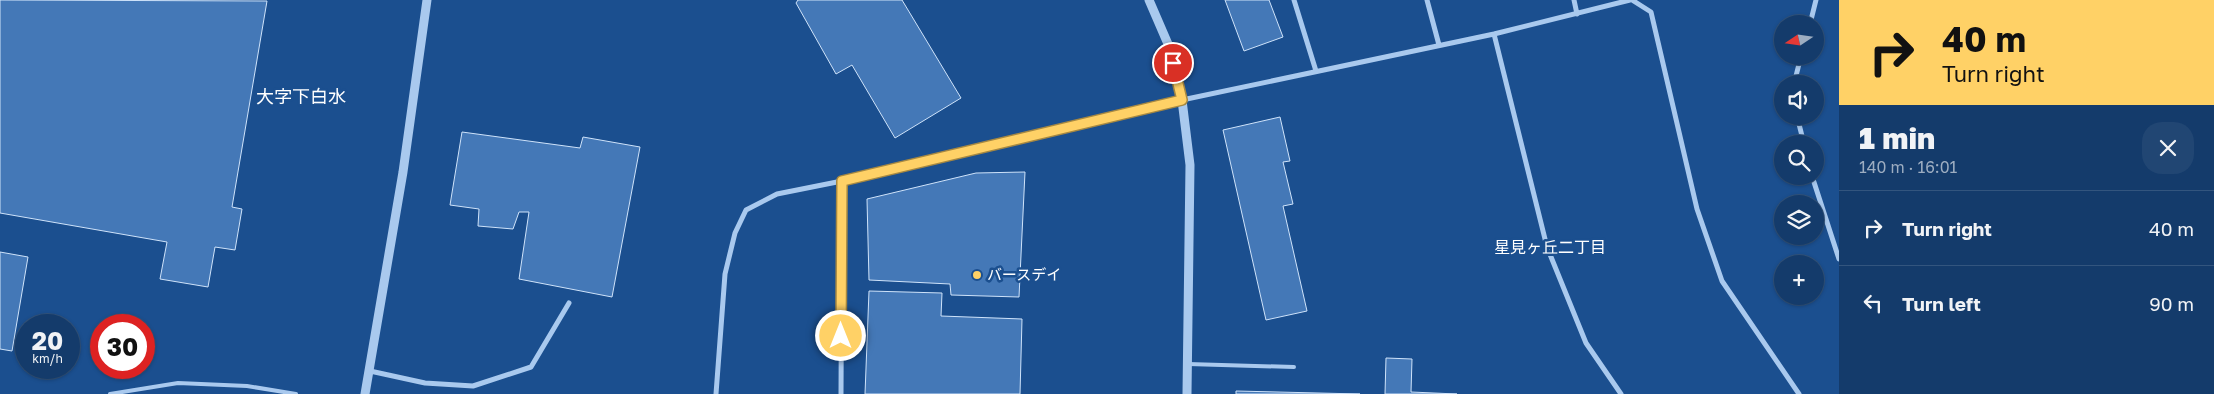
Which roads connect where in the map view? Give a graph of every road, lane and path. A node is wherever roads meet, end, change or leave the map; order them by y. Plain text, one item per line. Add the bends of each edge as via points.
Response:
1 (427, 0) edge
2 (1149, 0) edge
3 (1294, 0) edge
4 (1427, 0) edge
5 (1574, 0) edge
6 (1631, 0) edge
7 (1816, 0) edge
8 (1577, 14) junction
9 (1812, 15) edge
10 (1494, 34) junction
11 (1439, 45) junction
12 (1316, 71) junction
13 (1182, 100) junction
14 (842, 181) junction
15 (1815, 185) edge
16 (1839, 259) edge
17 (569, 303) dead end
18 (1188, 364) junction
19 (1294, 367) dead end
20 (370, 371) junction
21 (110, 394) edge
22 (296, 394) edge
23 (366, 394) edge
24 (716, 394) edge
25 (840, 394) edge
26 (1187, 394) edge
27 (1621, 394) edge
28 (1799, 394) edge

1 - 20 street
2 - 13 street via 1168,44
3 - 12 street
4 - 11 street
5 - 8 street
6 - 8 street
6 - 28 street via 1651,12 1697,209 1722,281
7 - 9 street
8 - 10 street
10 - 11 street
10 - 27 street via 1547,247 1586,343
11 - 12 street
12 - 13 street
13 - 14 street
13 - 18 street via 1190,165
14 - 24 street via 777,194 746,210 735,233 725,274
14 - 25 street
15 - 16 street
17 - 20 street via 532,367 472,386 425,383
18 - 19 lane
18 - 26 street
20 - 23 street
21 - 22 lane via 178,383 247,386

